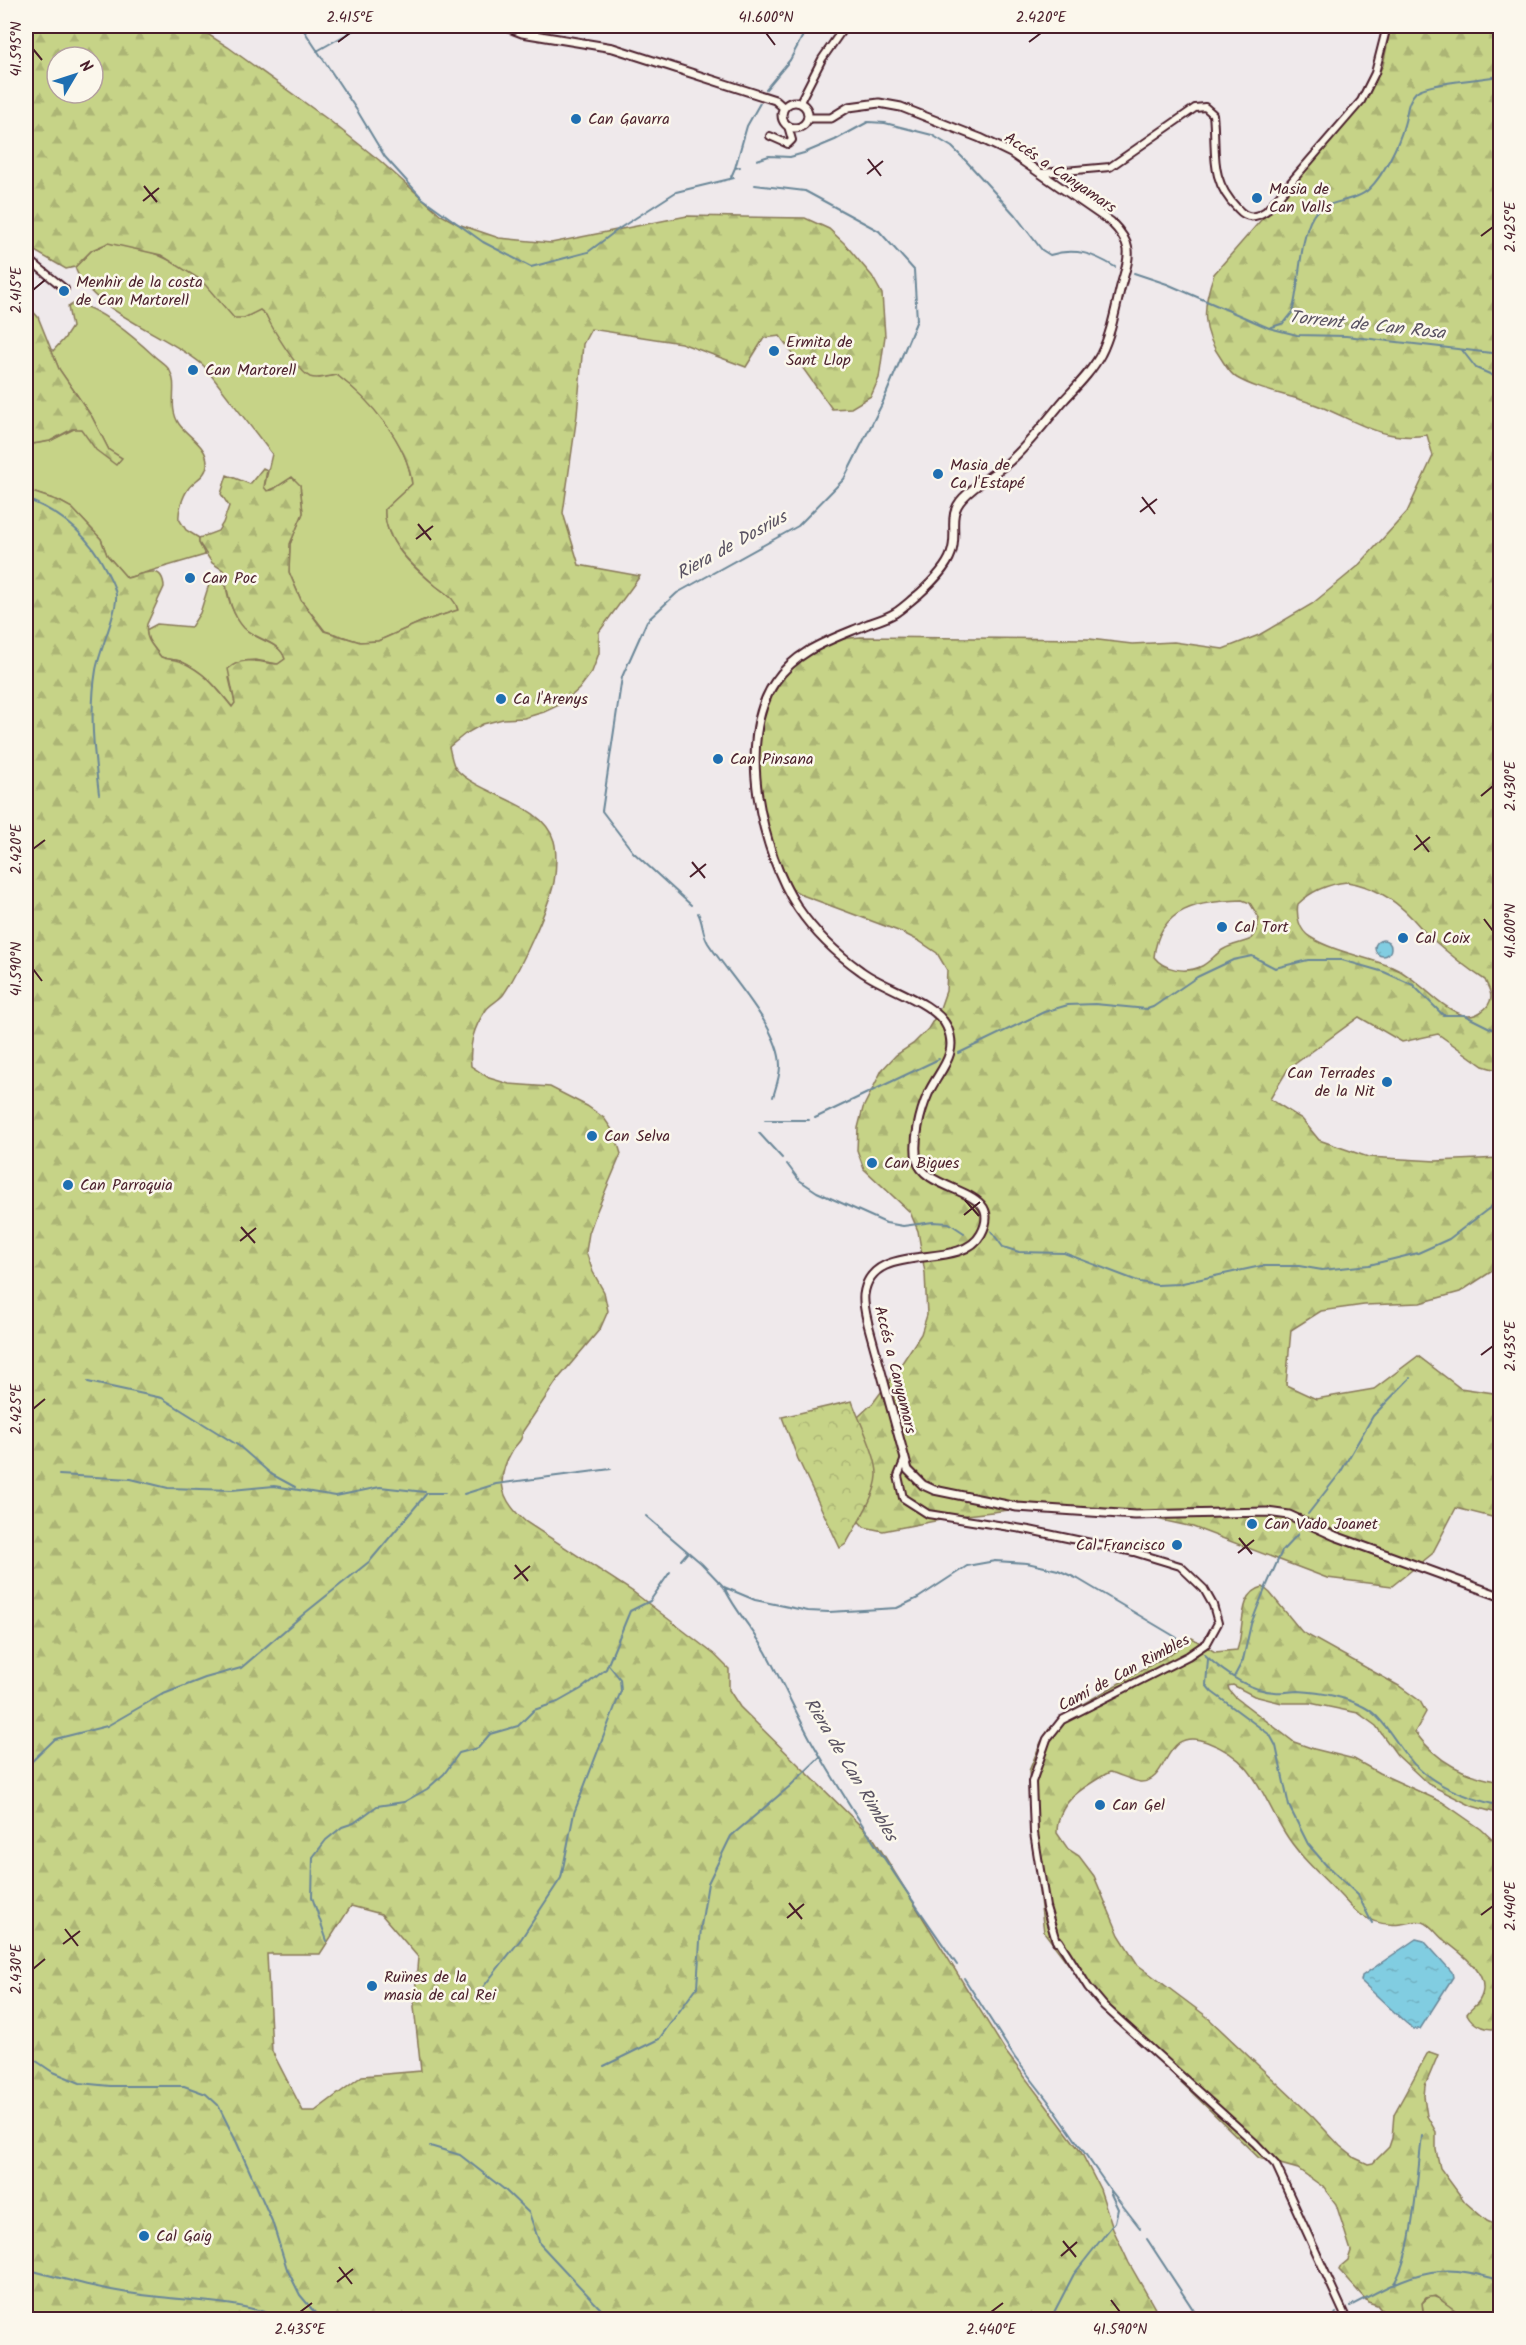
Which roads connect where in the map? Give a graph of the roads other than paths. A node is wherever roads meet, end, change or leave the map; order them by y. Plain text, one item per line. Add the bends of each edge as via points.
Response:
1 (504, 26) edge
2 (845, 26) edge
3 (1387, 26) edge
4 (800, 102) junction
5 (784, 108) junction
6 (808, 118) junction
7 (788, 126) junction
8 (770, 136) dead end
9 (1041, 173) junction
10 (26, 257) edge
11 (65, 289) dead end
12 (904, 1461) junction
13 (1500, 1596) edge
14 (1347, 2319) edge

1 - 5 street via 522,33 613,48 776,100
2 - 4 street via 822,58
3 - 9 street via 1375,73 1361,101 1257,217 1240,212 1218,182 1213,114 1205,107 1195,108 1110,167
4 - 5 street via 791,102
4 - 6 street via 807,109
5 - 7 street via 782,118
6 - 7 street via 801,126
6 - 9 street, Accés a Canyamars via 831,118 849,107 901,107 980,138
7 - 8 street via 792,140 788,144
9 - 12 street, Accés a Canyamars via 1125,236 1129,252 1100,357 1020,451 964,496 954,510 951,556 921,592 894,614 812,647 794,660 774,683 761,710 757,734 756,778 765,831 778,869 798,908 827,944 864,974 937,1014 948,1028 951,1047 946,1067 926,1097 916,1147 918,1161 928,1177 975,1198 985,1215 983,1231 968,1247 888,1264 875,1272 864,1293 868,1324
10 - 11 street
12 - 13 street, Accés a Canyamars via 914,1478 934,1490 1017,1507 1135,1515 1289,1515 1335,1536
12 - 14 street, Camí de Can Rimbles via 898,1476 903,1498 928,1514 1029,1530 1158,1558 1180,1566 1204,1589 1213,1605 1218,1623 1207,1643 1062,1720 1047,1739 1032,1782 1034,1833 1046,1907 1056,1941 1104,2006 1276,2165

